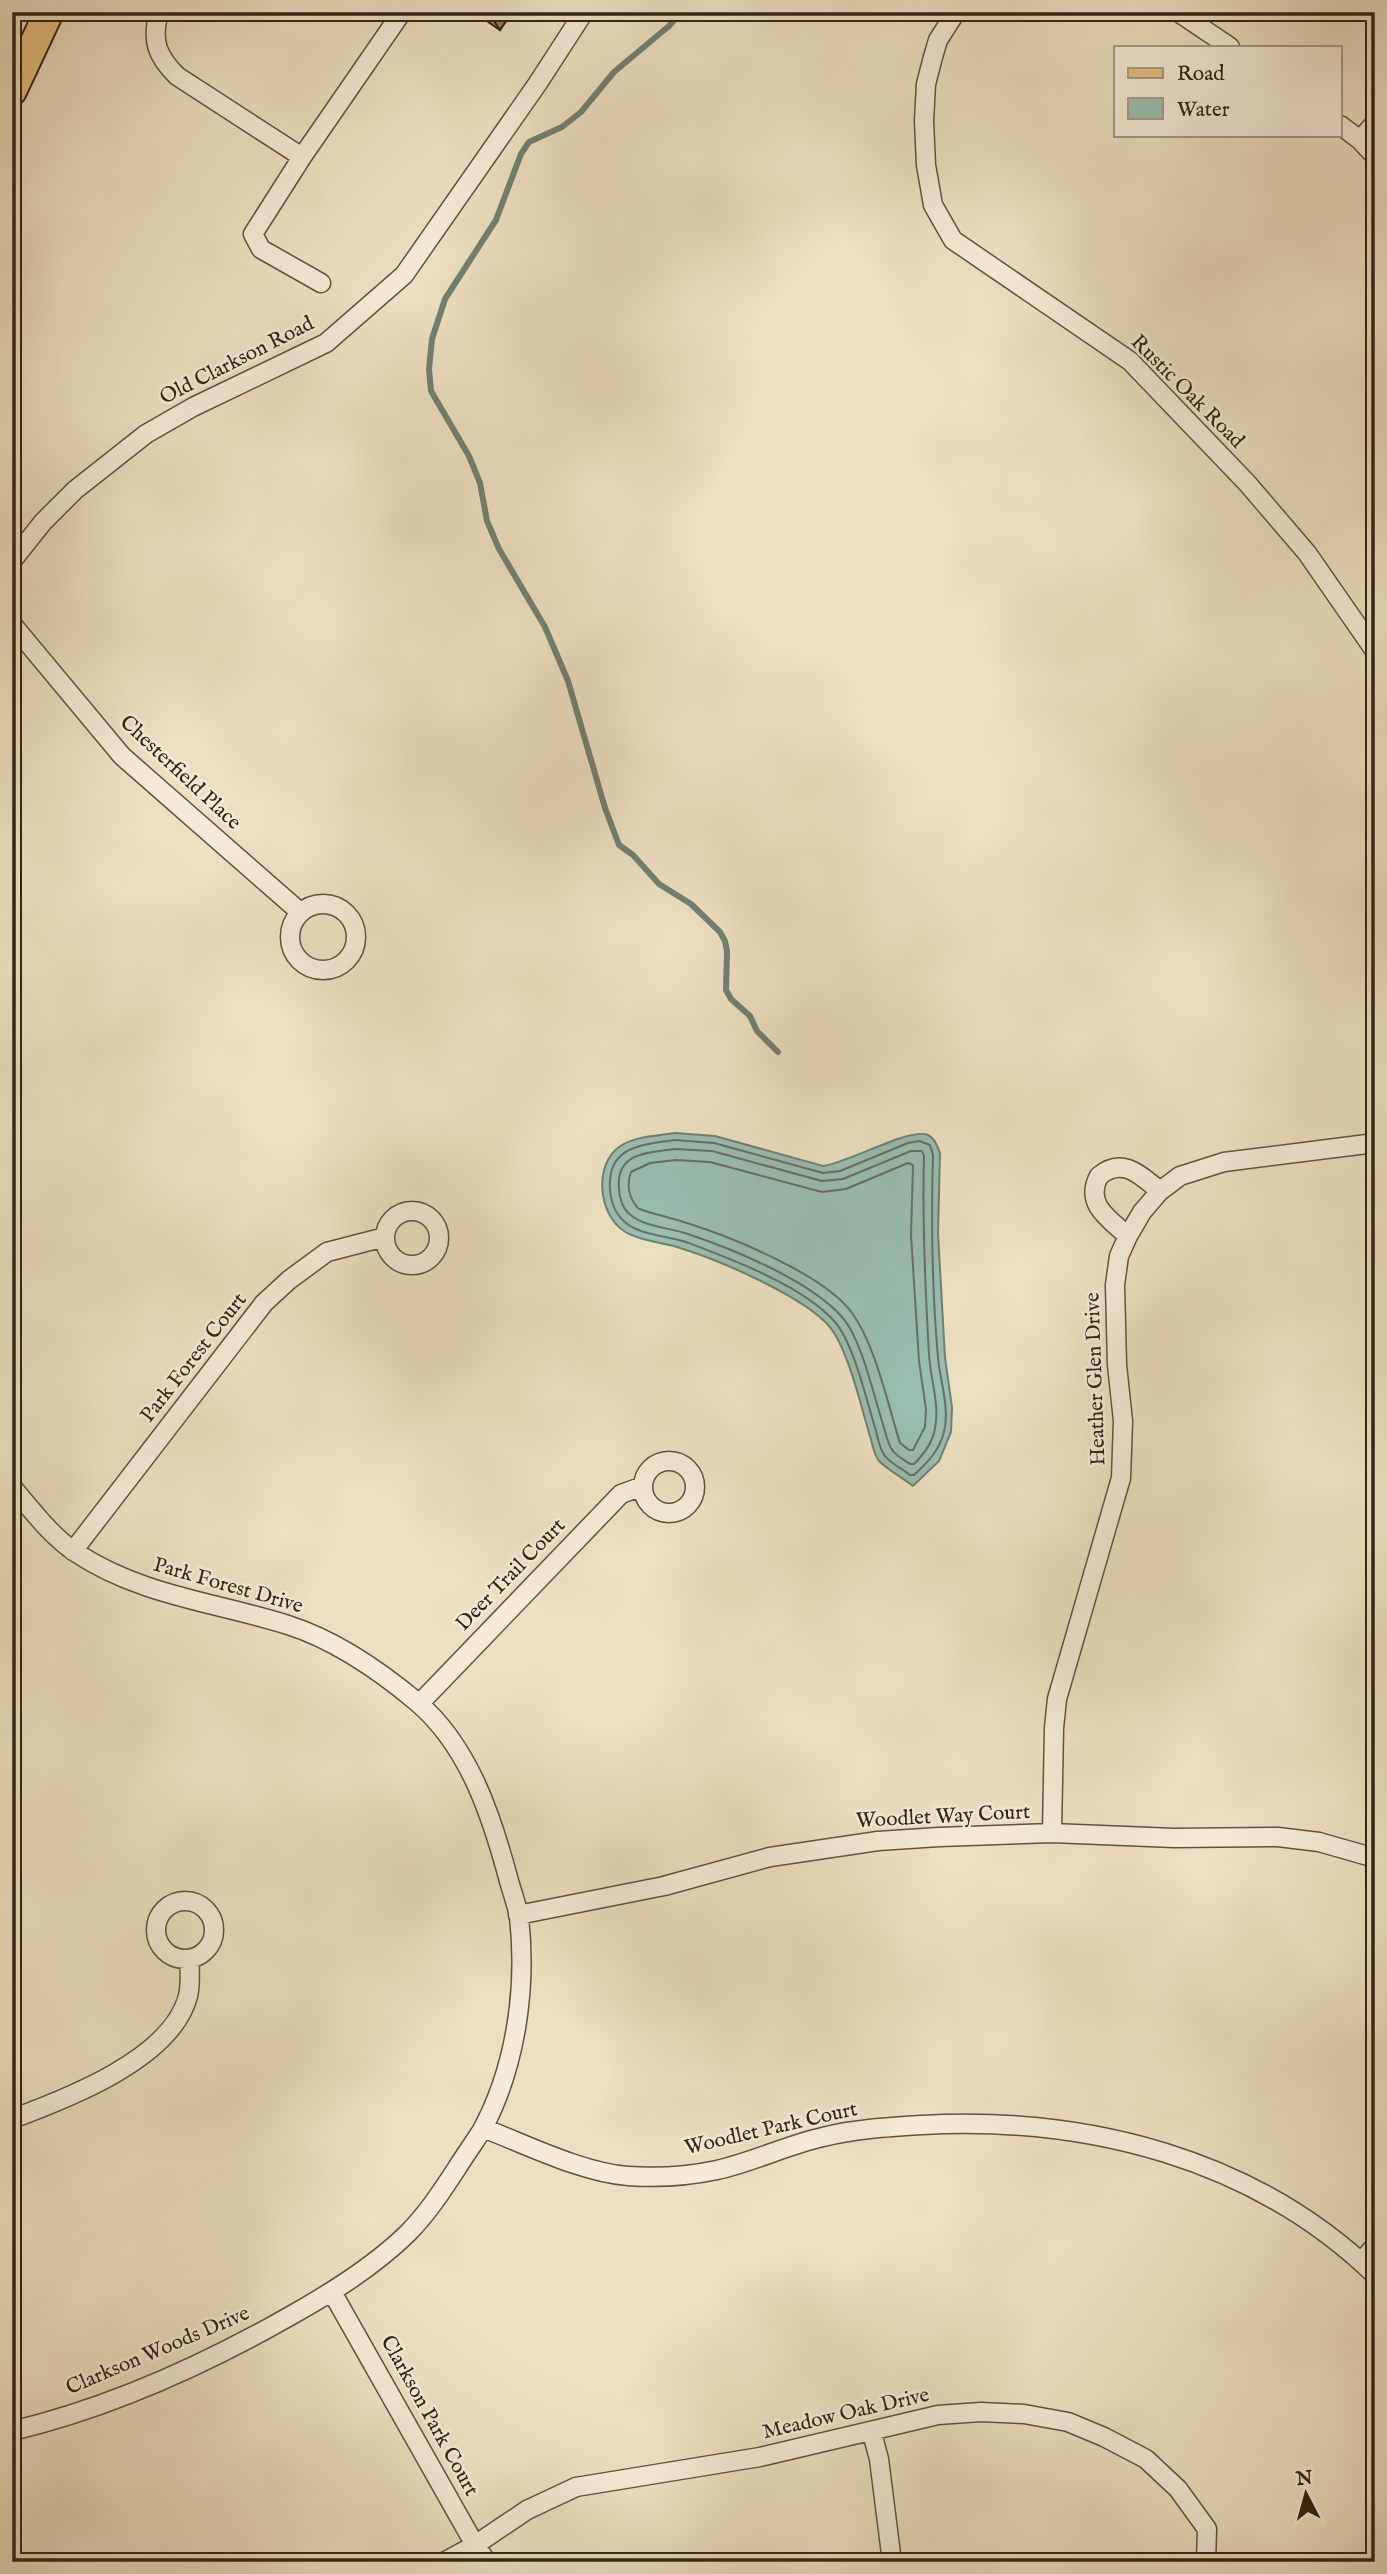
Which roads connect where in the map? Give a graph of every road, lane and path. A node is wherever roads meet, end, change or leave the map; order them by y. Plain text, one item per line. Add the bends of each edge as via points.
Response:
1 (49, 12) edge
2 (159, 12) edge
3 (402, 12) edge
4 (584, 12) edge
5 (956, 12) edge
6 (1178, 12) edge
7 (1229, 46) edge
8 (12, 91) edge
9 (1375, 123) edge
10 (1342, 126) edge
11 (1360, 139) junction
12 (1375, 156) edge
13 (302, 157) junction
14 (321, 283) dead end
15 (12, 561) edge
16 (12, 624) edge
17 (1375, 650) edge
18 (300, 912) dead end
19 (1375, 1143) edge
20 (1160, 1191) junction
21 (1128, 1236) junction
22 (384, 1237) dead end
23 (643, 1486) dead end
24 (12, 1487) edge
25 (73, 1551) junction
26 (419, 1704) junction
27 (1052, 1833) junction
28 (1375, 1858) edge
29 (519, 1915) junction
30 (190, 1959) dead end
31 (12, 2119) edge
32 (483, 2128) junction
33 (1375, 2246) edge
34 (1361, 2262) junction
35 (1375, 2276) edge
36 (332, 2292) junction
37 (12, 2431) edge
38 (872, 2433) junction
39 (475, 2545) junction
40 (444, 2562) edge
41 (487, 2562) edge
42 (892, 2562) edge
43 (1207, 2562) edge

1 - 8 main road
2 - 13 street via 155,38 161,61
3 - 13 street
4 - 15 street, Old Clarkson Road via 404,275 326,343 146,434 75,491
5 - 17 street, Rustic Oak Road via 938,40 926,84 924,121 933,205 953,240 1130,361 1307,553
6 - 7 street
9 - 11 street
10 - 11 street
11 - 12 street
13 - 14 street via 253,234 261,249
16 - 18 street, Chesterfield Place via 122,756
19 - 20 street, Heather Glen Drive via 1224,1162 1180,1176
20 - 21 street, Heather Glen Drive
20 - 21 street via 1130,1168 1115,1167 1099,1176 1095,1204
21 - 27 street, Heather Glen Drive via 1119,1256 1115,1285 1123,1421 1121,1478 1057,1699
22 - 25 street, Park Forest Court via 327,1252 264,1303
23 - 26 street, Deer Trail Court via 621,1494
24 - 25 street, Park Forest Drive via 38,1520
25 - 26 street, Park Forest Drive via 121,1578 165,1594 289,1625 323,1640
26 - 29 street, Park Forest Drive via 441,1727 482,1797
27 - 28 street, Woodlet Way Court via 1278,1838 1319,1842
27 - 29 street, Woodlet Way Court via 939,1836 819,1848
29 - 32 street, Clarkson Woods Drive via 518,2020 505,2074
30 - 31 street via 188,1997 177,2019 139,2058 110,2077
32 - 34 street, Woodlet Park Court via 589,2168 626,2176 717,2170 822,2137 879,2128 1014,2125 1107,2136 1171,2154 1247,2185 1280,2203
32 - 36 street, Clarkson Woods Drive via 419,2221
33 - 34 street
34 - 35 street, Woodlet Park Court
36 - 37 street, Clarkson Woods Drive via 235,2347 134,2390
36 - 39 street, Clarkson Park Court
38 - 39 street, Meadow Oak Drive via 760,2457 576,2487 527,2510
38 - 42 street
38 - 43 street, Meadow Oak Drive via 938,2415 981,2412 1068,2422 1146,2459 1178,2489 1207,2529
39 - 40 street, Meadow Oak Drive
39 - 41 street, Clarkson Park Court

